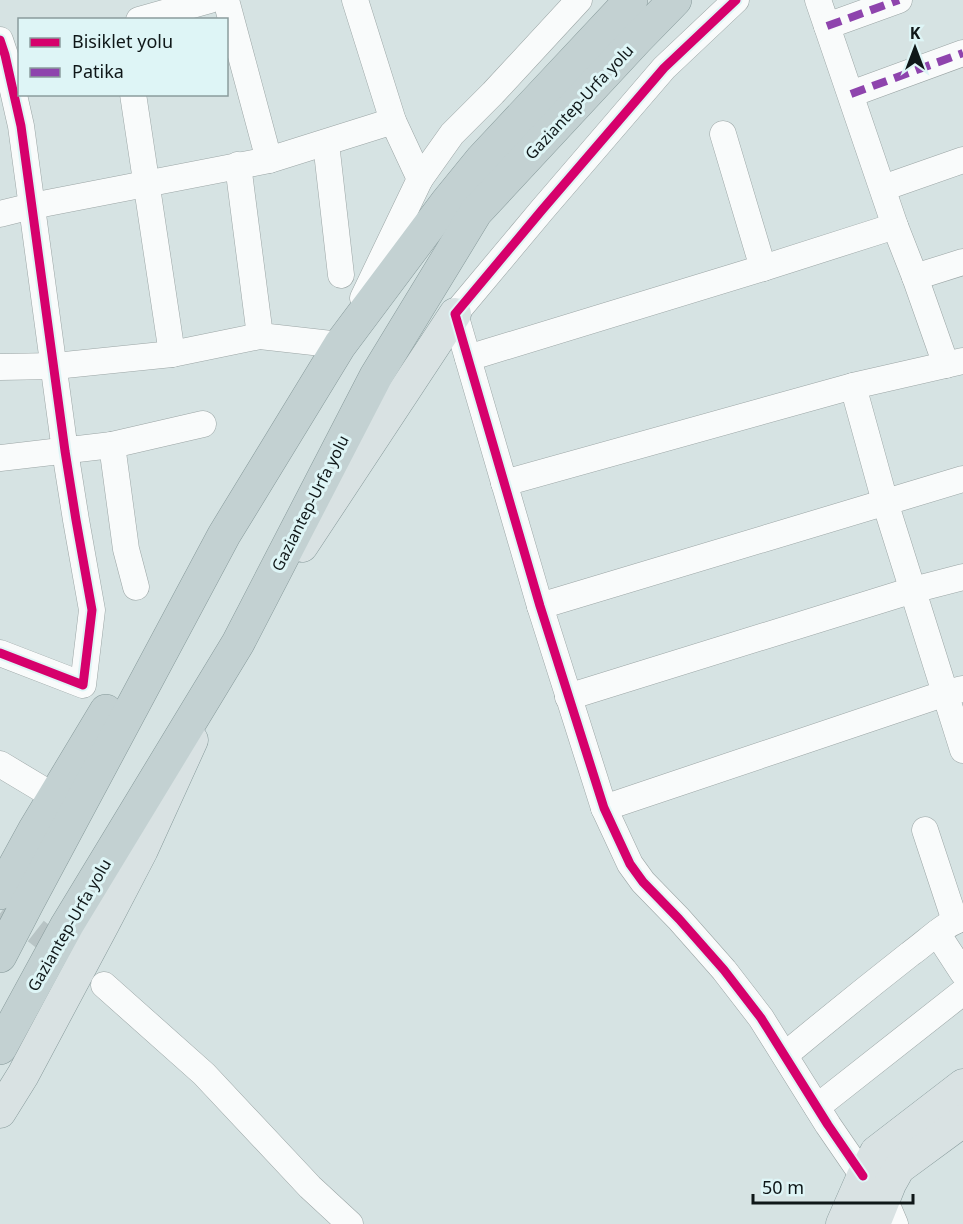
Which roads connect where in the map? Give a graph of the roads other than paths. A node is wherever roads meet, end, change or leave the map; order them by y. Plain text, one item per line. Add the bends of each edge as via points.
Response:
1 (210, 0) edge
2 (226, 0) edge
3 (355, 0) edge
4 (579, 0) edge
5 (631, 0) edge
6 (675, 0) edge
7 (736, 0) edge
8 (818, 0) edge
9 (899, 0) edge
10 (179, 4) edge
11 (144, 18) edge
12 (827, 26) junction
13 (6, 51) edge
14 (963, 53) edge
15 (851, 94) junction
16 (133, 96) edge
17 (393, 122) junction
18 (723, 134) dead end
19 (326, 143) junction
20 (269, 160) junction
21 (963, 160) edge
22 (238, 165) junction
23 (420, 178) junction
24 (146, 184) junction
25 (883, 188) junction
26 (32, 206) junction
27 (0, 214) edge
28 (895, 226) junction
29 (963, 262) edge
30 (763, 268) junction
31 (341, 275) dead end
32 (915, 278) junction
33 (455, 314) junction
34 (260, 336) junction
35 (340, 345) junction
36 (172, 354) junction
37 (468, 358) junction
38 (955, 363) edge
39 (55, 366) junction
40 (0, 367) edge
41 (853, 386) junction
42 (203, 424) dead end
43 (112, 445) junction
44 (66, 451) junction
45 (0, 458) edge
46 (963, 479) edge
47 (504, 483) junction
48 (885, 502) junction
49 (224, 535) junction
50 (963, 577) edge
51 (136, 587) dead end
52 (913, 590) junction
53 (540, 606) junction
54 (238, 643) junction
55 (0, 653) edge
56 (955, 691) edge
57 (568, 697) junction
58 (963, 750) edge
59 (0, 764) edge
60 (55, 797) junction
61 (604, 808) junction
62 (926, 830) dead end
63 (0, 893) edge
64 (952, 924) edge
65 (0, 956) edge
66 (963, 973) edge
67 (104, 984) dead end
68 (963, 992) edge
69 (0, 1048) edge
70 (784, 1054) junction
71 (963, 1085) edge
72 (817, 1107) junction
73 (0, 1113) edge
74 (963, 1121) edge
75 (879, 1206) edge
76 (350, 1224) edge
77 (842, 1224) edge

1 - 10 street
2 - 20 street
3 - 17 street
4 - 23 street via 452,134
5 - 35 highway, Gaziantep-Urfa yolu via 482,159
6 - 54 highway, Gaziantep-Urfa yolu via 476,213 376,376
7 - 33 street via 664,68
8 - 12 street
9 - 12 street
10 - 11 street
12 - 15 street
13 - 26 street
14 - 15 street
15 - 25 street
16 - 24 street
17 - 19 street
17 - 23 street
18 - 30 street
19 - 20 street
19 - 31 street
20 - 22 street
21 - 25 street
22 - 24 street
22 - 34 street
23 - 35 street
24 - 26 street
24 - 36 street
25 - 28 street
26 - 27 street
26 - 39 street
28 - 30 street
28 - 32 street
29 - 32 street
30 - 37 street
32 - 38 street
33 - 37 street
33 - 54 main road
34 - 35 street
34 - 36 street
35 - 49 highway, Gaziantep-Urfa yolu
36 - 39 street
37 - 47 street
38 - 41 street
39 - 40 street
39 - 44 street
41 - 47 street
41 - 48 street
42 - 43 street
43 - 44 street
43 - 51 street via 126,549
44 - 45 street
44 - 55 street via 92,610 83,685
46 - 48 street
47 - 53 street
48 - 52 street
48 - 53 street
49 - 60 highway via 116,694
49 - 65 highway, Gaziantep-Urfa yolu
50 - 52 street
52 - 56 street
52 - 57 street
53 - 57 street
54 - 69 highway, Gaziantep-Urfa yolu via 67,925
54 - 73 main road via 142,850
56 - 58 street
56 - 61 street
57 - 61 street
59 - 60 street
60 - 63 highway
61 - 70 street via 630,864 643,882 724,970
62 - 64 street
64 - 66 street
64 - 70 street
67 - 76 street via 204,1074 302,1179
68 - 72 street
70 - 72 street
71 - 75 main road via 876,1152
72 - 75 street
74 - 75 main road via 899,1168
75 - 77 main road

